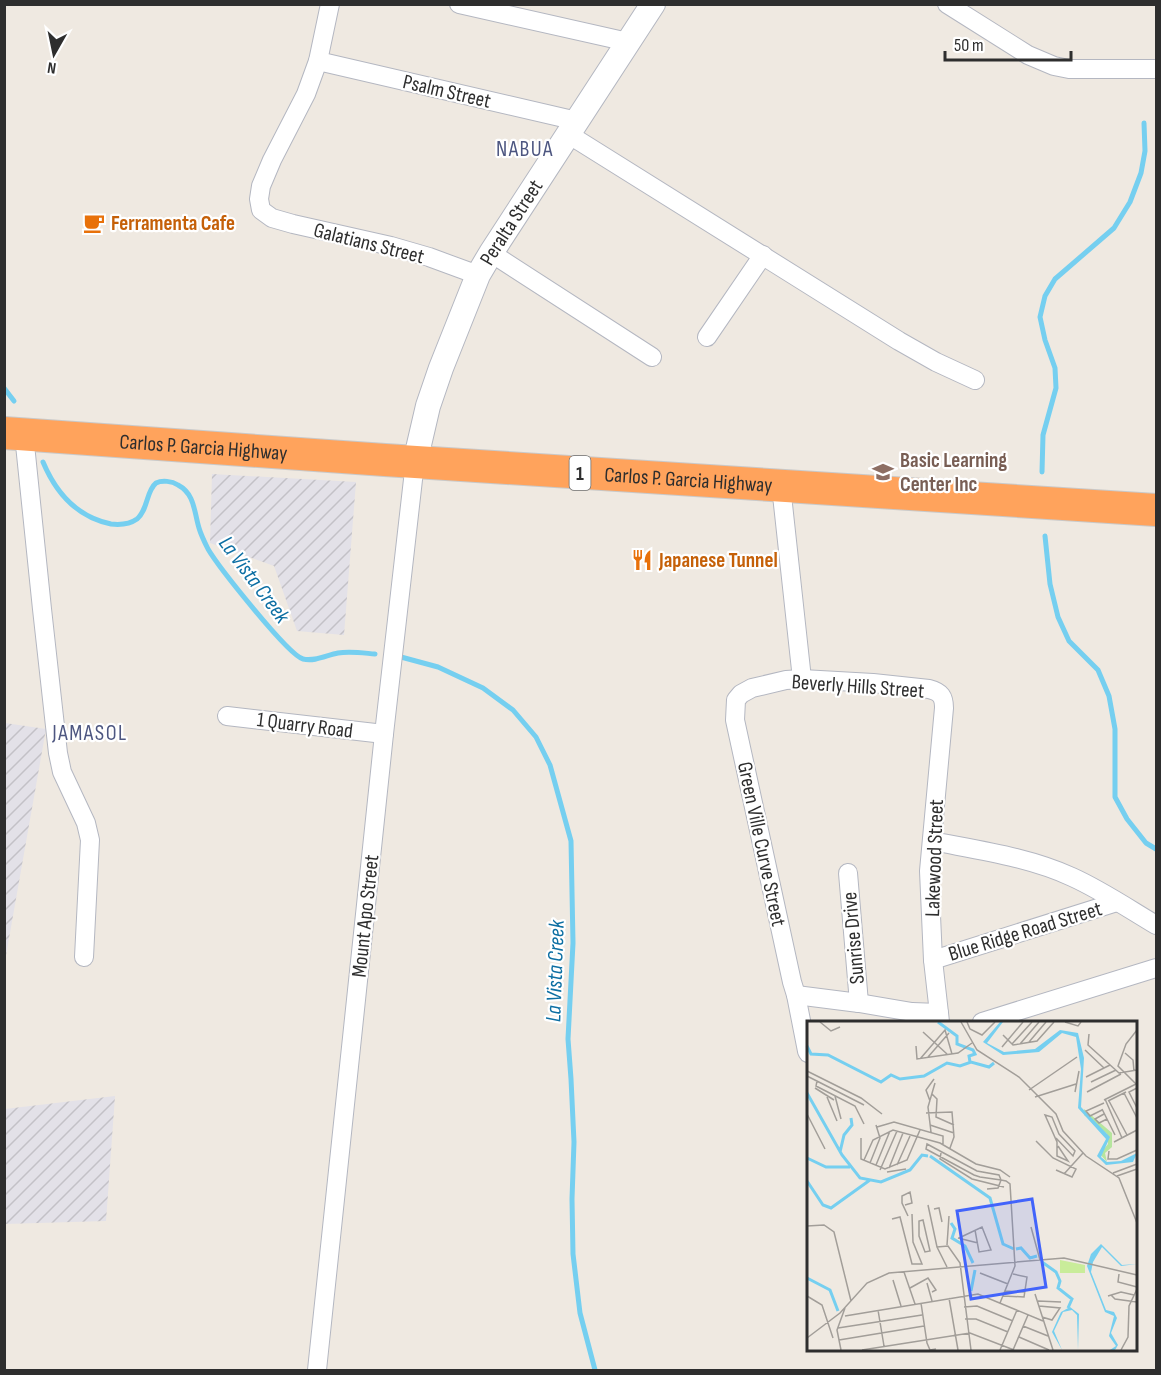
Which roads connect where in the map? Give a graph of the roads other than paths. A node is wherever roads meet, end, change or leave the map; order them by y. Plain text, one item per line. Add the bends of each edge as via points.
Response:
1 (330, 4) edge
2 (459, 4) edge
3 (653, 4) edge
4 (947, 4) edge
5 (628, 42) junction
6 (318, 61) junction
7 (1156, 69) edge
8 (572, 128) junction
9 (491, 253) junction
10 (763, 255) junction
11 (478, 275) junction
12 (707, 337) dead end
13 (652, 357) dead end
14 (975, 380) dead end
15 (14, 434) edge
16 (416, 462) junction
17 (781, 486) junction
18 (1156, 510) edge
19 (802, 679) junction
20 (741, 694) joint
21 (941, 695) joint
22 (226, 716) dead end
23 (384, 735) junction
24 (932, 841) junction
25 (848, 873) dead end
26 (1117, 902) junction
27 (1156, 925) edge
28 (84, 957) dead end
29 (933, 960) junction
30 (1156, 968) edge
31 (796, 995) junction
32 (859, 1003) junction
33 (940, 1018) edge
34 (988, 1021) edge
35 (807, 1051) edge
36 (317, 1371) edge

1 - 6 street
2 - 5 street
3 - 5 street, Peralta Street
4 - 7 street via 1028,55 1054,66
5 - 8 street, Peralta Street
6 - 8 street, Psalm Street
6 - 11 street, Galatians Street via 261,186 261,210 272,218 391,246
8 - 9 street, Peralta Street
8 - 10 street, Psalm Street
9 - 11 street, Peralta Street
9 - 13 street
10 - 12 street
10 - 14 street, Psalm Street via 936,363
11 - 16 street, Peralta Street via 428,406
15 - 16 highway, Carlos P. Garcia Highway / 1
15 - 28 street via 42,609 58,753 90,840
16 - 17 highway, Carlos P. Garcia Highway / 1
16 - 23 street, Mount Apo Street
17 - 18 highway, Carlos P. Garcia Highway / 1
17 - 19 street
19 - 20 street, Beverly Hills Street via 769,683
19 - 21 street, Beverly Hills Street via 929,689
20 - 31 street, Green Ville Curve Street via 736,700 735,720
21 - 24 street, Lakewood Street via 944,708
22 - 23 street, 1 Quarry Road
23 - 36 street, Mount Apo Street
24 - 26 street via 1046,867
24 - 29 street, Lakewood Street via 929,871
25 - 32 street, Sunrise Drive
26 - 27 street
26 - 29 street, Blue Ridge Road Street
29 - 33 street, Lakewood Street
30 - 34 street
31 - 32 street
31 - 35 street, Green Ville Curve Street
32 - 33 street

